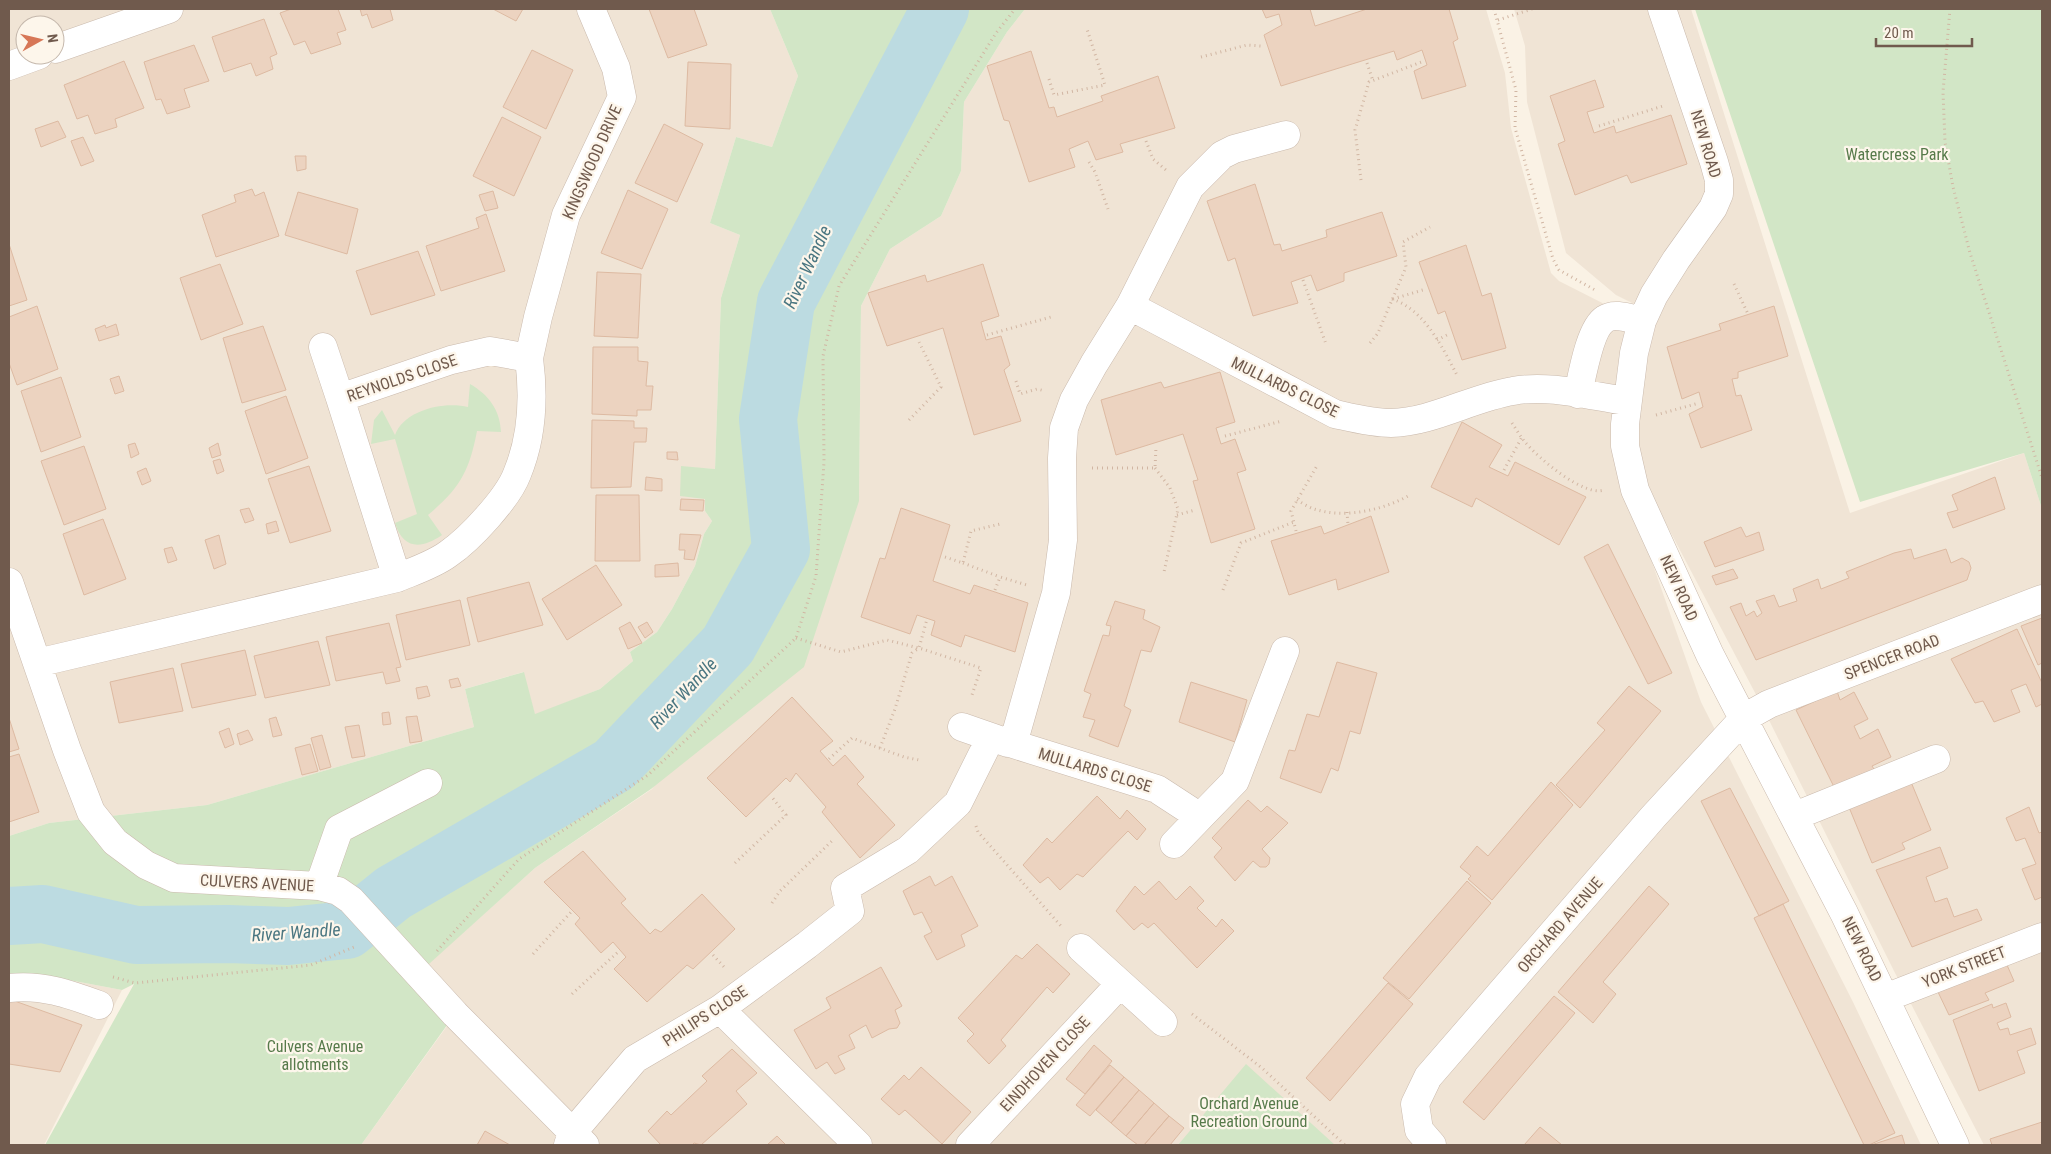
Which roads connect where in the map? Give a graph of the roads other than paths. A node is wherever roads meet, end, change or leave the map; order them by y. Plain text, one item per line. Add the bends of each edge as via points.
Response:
1 (169, 9) edge
2 (592, 9) edge
3 (1662, 9) edge
4 (65, 45) edge
5 (1286, 135) dead end
6 (1130, 306) junction
7 (1630, 319) junction
8 (323, 347) dead end
9 (529, 358) junction
10 (1578, 394) junction
11 (340, 398) junction
12 (1626, 412) junction
13 (397, 578) junction
14 (9, 584) edge
15 (2042, 599) edge
16 (1285, 651) dead end
17 (37, 663) junction
18 (1744, 718) junction
19 (962, 727) road end
20 (1002, 740) junction
21 (1936, 759) dead end
22 (428, 783) dead end
23 (1795, 816) junction
24 (1200, 818) junction
25 (1174, 844) dead end
26 (319, 886) junction
27 (2042, 937) edge
28 (1081, 948) road end
29 (1120, 984) junction
30 (9, 988) edge
31 (1885, 998) junction
32 (99, 1005) dead end
33 (720, 1009) junction
34 (1163, 1022) road end
35 (575, 1141) edge
36 (858, 1145) edge
37 (970, 1145) edge
38 (1432, 1145) edge
39 (1955, 1145) edge

1 - 4 street
2 - 9 street, KINGSWOOD DRIVE via 616,68 622,97 566,215
3 - 7 street, NEW ROAD via 1719,180 1718,194 1714,208
5 - 6 street via 1222,154 1190,187
6 - 10 street, MULLARDS CLOSE via 1334,414 1362,420 1391,423 1422,419 1514,390
6 - 20 street via 1074,400 1064,428 1063,540 1056,593
7 - 10 street via 1605,318 1595,329
7 - 12 street, NEW ROAD via 1634,353
8 - 11 street
9 - 11 street, REYNOLDS CLOSE via 490,351 451,360
9 - 13 street via 532,405 517,474 476,530 449,554
10 - 12 street, MULLARDS CLOSE
11 - 13 street, REYNOLDS CLOSE
12 - 18 street, NEW ROAD via 1625,446 1635,490 1710,655
13 - 17 street
14 - 17 street, CULVERS AVENUE
15 - 18 street, SPENCER ROAD via 1768,704
16 - 24 street via 1236,781
17 - 26 street, CULVERS AVENUE via 91,812 115,842 146,865 174,878
18 - 23 street, NEW ROAD
18 - 38 street, ORCHARD AVENUE via 1653,817 1428,1077 1415,1104 1419,1130
19 - 20 street, MULLARDS CLOSE
20 - 24 street, MULLARDS CLOSE via 1157,789
20 - 33 street, PHILIPS CLOSE via 958,803 908,850 845,888 850,910
21 - 23 street
22 - 26 street via 339,829
23 - 31 street, NEW ROAD
24 - 25 street
26 - 35 street, CULVERS AVENUE via 338,891 351,900
27 - 31 street, YORK STREET
28 - 29 street
29 - 34 street
29 - 37 street, EINDHOVEN CLOSE
30 - 32 street via 27,986 61,991
31 - 39 street, NEW ROAD
33 - 35 street, PHILIPS CLOSE via 635,1059
33 - 36 street

